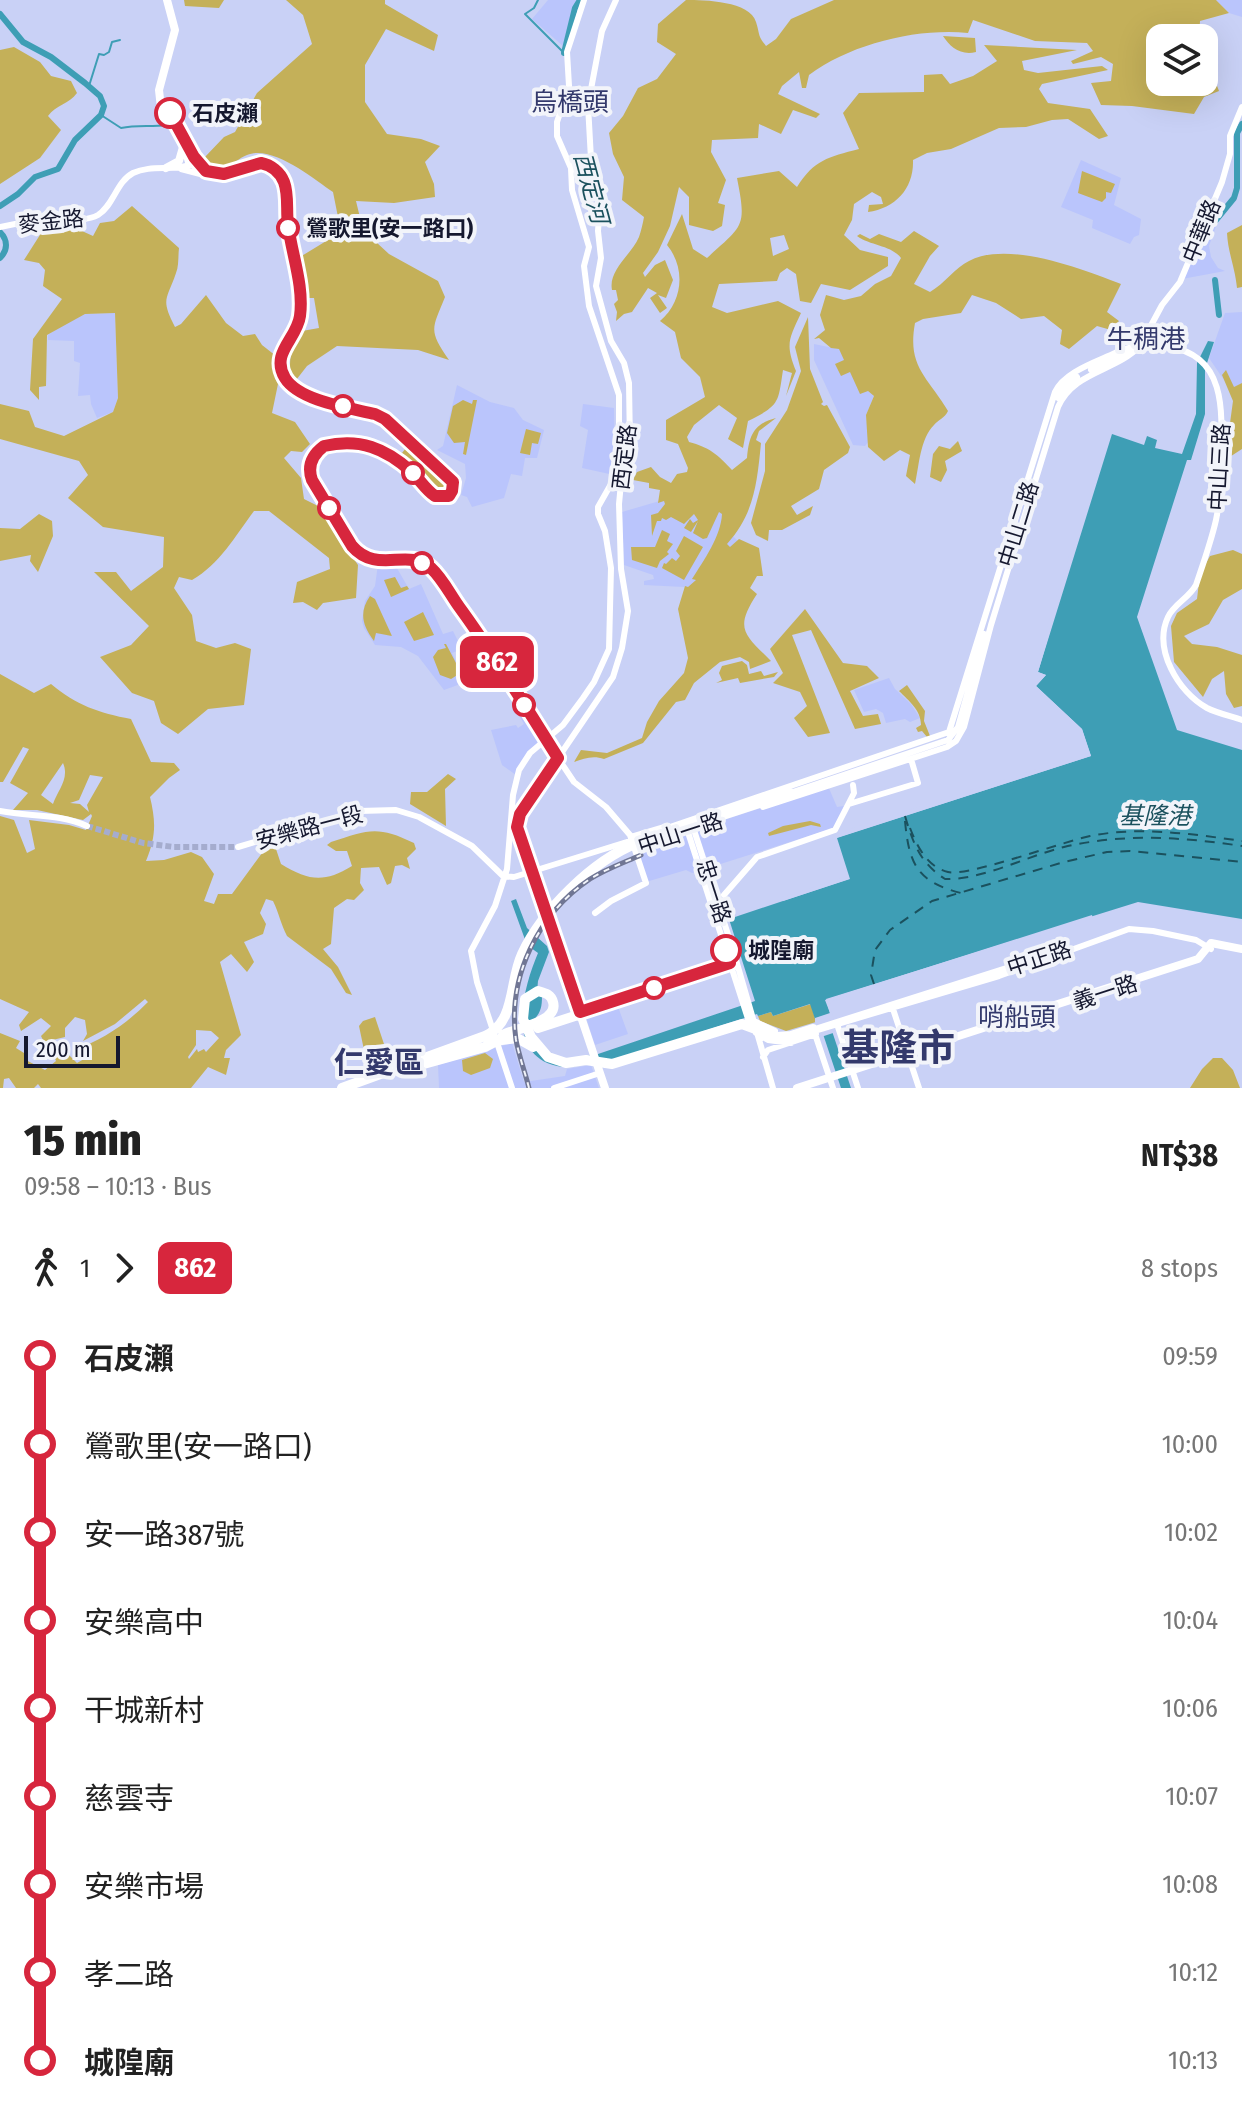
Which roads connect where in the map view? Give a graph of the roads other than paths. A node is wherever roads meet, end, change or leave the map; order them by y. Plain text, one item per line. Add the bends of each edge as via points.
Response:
1 (169, 0) edge
2 (584, 0) edge
3 (616, 0) edge
4 (1242, 107) edge
5 (183, 143) junction
6 (192, 160) junction
7 (173, 168) junction
8 (215, 175) junction
9 (2, 226) edge
10 (1140, 346) junction
11 (1199, 357) joint
12 (1242, 720) edge
13 (945, 741) junction
14 (909, 754) junction
15 (558, 758) junction
16 (850, 783) junction
17 (790, 793) junction
18 (869, 799) junction
19 (849, 804) junction
20 (0, 811) edge
21 (687, 821) junction
22 (676, 825) junction
23 (87, 826) tunnel mouth
24 (690, 829) junction
25 (631, 837) junction
26 (238, 847) tunnel mouth
27 (567, 861) junction
28 (533, 871) junction
29 (505, 874) junction
30 (715, 904) junction
31 (595, 913) dead end
32 (536, 931) junction
33 (1091, 941) junction
34 (1210, 946) junction
35 (1242, 952) edge
36 (734, 963) junction
37 (748, 1008) junction
38 (893, 1009) junction
39 (578, 1011) junction
40 (754, 1021) junction
41 (837, 1023) junction
42 (768, 1028) junction
43 (816, 1030) junction
44 (753, 1031) junction
45 (499, 1041) junction
46 (772, 1041) junction
47 (791, 1043) junction
48 (908, 1054) junction
49 (763, 1057) junction
50 (411, 1068) junction
51 (599, 1069) junction
52 (389, 1071) junction
53 (853, 1072) junction
54 (831, 1082) edge
55 (342, 1088) edge
56 (353, 1088) edge
57 (512, 1088) edge
58 (554, 1088) edge
59 (605, 1088) edge
60 (773, 1088) edge
61 (797, 1088) edge
62 (805, 1088) edge
63 (858, 1088) edge
64 (919, 1088) edge

1 - 5 main road via 175,30 159,100
1 - 6 main road via 180,30 164,99
2 - 29 street via 567,52 569,86 557,136 571,168 589,247 584,272 589,306 619,395 619,470 598,507 610,550 609,649 577,707 521,765
3 - 15 street, 西定路 via 604,24 588,105 600,204 596,286 629,383 629,457 619,504 628,611 615,672
4 - 10 street, 中華路 via 1230,136 1222,182 1180,282
5 - 6 main road
5 - 7 main road via 182,157
6 - 7 street, 麥金路
6 - 8 main road
7 - 8 street
7 - 9 street, 麥金路 via 131,174 96,216
8 - 15 main road via 261,163 275,170 285,185 300,314 280,358 284,375 298,391 385,419 454,486 449,496 435,496 376,447 324,446 313,457 309,472 337,522 361,555 376,561 417,561 435,572
10 - 11 street, 中山二路 via 1173,347
10 - 13 street, 中山二路 via 1126,347 1057,387
10 - 13 street, 中山二路 via 1076,383 1058,407 964,727 956,741
11 - 12 street, 中山三路 via 1217,386 1221,407 1218,511 1196,585 1171,612 1164,640 1172,671 1193,699
13 - 14 street, 中山一路
13 - 14 street, 中山一路
14 - 16 street, 中山一路
14 - 17 street, 中山一路
14 - 18 street via 918,783
15 - 25 street via 574,782 606,807
15 - 28 main road via 518,821
16 - 17 street, 中山一路
16 - 18 street
16 - 19 street via 854,793
17 - 21 street, 中山一路
17 - 24 street, 中山一路
17 - 32 highway via 613,855 575,885
18 - 19 street
19 - 30 street via 834,831 755,859
20 - 23 street
21 - 22 street, 中山一路
21 - 24 street, 忠一路
22 - 25 street
22 - 27 street, 中山一路
24 - 27 street, 中山一路 via 619,852
24 - 30 street, 忠一路
24 - 30 street, 忠一路 via 700,882
25 - 31 street via 646,883
26 - 29 street, 安樂路一段 via 359,811 396,810 472,846
27 - 28 street, 中山一路
28 - 29 street, 中山一路
28 - 39 main road
29 - 45 street via 471,958
30 - 36 street, 忠一路
32 - 50 highway via 521,964 502,1037 489,1046
32 - 52 highway via 518,964 500,1026
33 - 34 street, 中正路 via 1129,929 1153,929 1196,936
33 - 38 street, 中正路
33 - 41 street, 中正路
34 - 35 main road, 中正路
34 - 48 main road, 義一路 via 1200,961
36 - 37 street, 忠一路
36 - 39 street
36 - 39 street
37 - 40 street
37 - 44 street
38 - 41 street, 中正路
38 - 48 street
39 - 45 highway
39 - 51 main road
40 - 42 street
40 - 44 street
41 - 43 street
41 - 53 street
42 - 43 street via 786,1033
42 - 46 street
43 - 45 highway via 782,1040 742,1025 605,1067 553,1063 529,1043
43 - 45 highway via 777,1037 742,1024 612,1064 560,1062 540,1049 531,1037 526,1027 524,1023 525,999 538,991 551,997 551,1014 533,1024 522,1027 511,1031
43 - 47 street
43 - 54 street
44 - 46 street
44 - 49 street
45 - 50 highway
45 - 52 highway
45 - 57 street
46 - 47 street
47 - 49 street via 768,1050
48 - 53 main road, 義一路
48 - 64 street
49 - 60 street
50 - 56 highway
51 - 58 street
51 - 59 main road
52 - 55 highway
53 - 54 main road, 義一路
53 - 63 street
54 - 61 main road
54 - 62 main road

